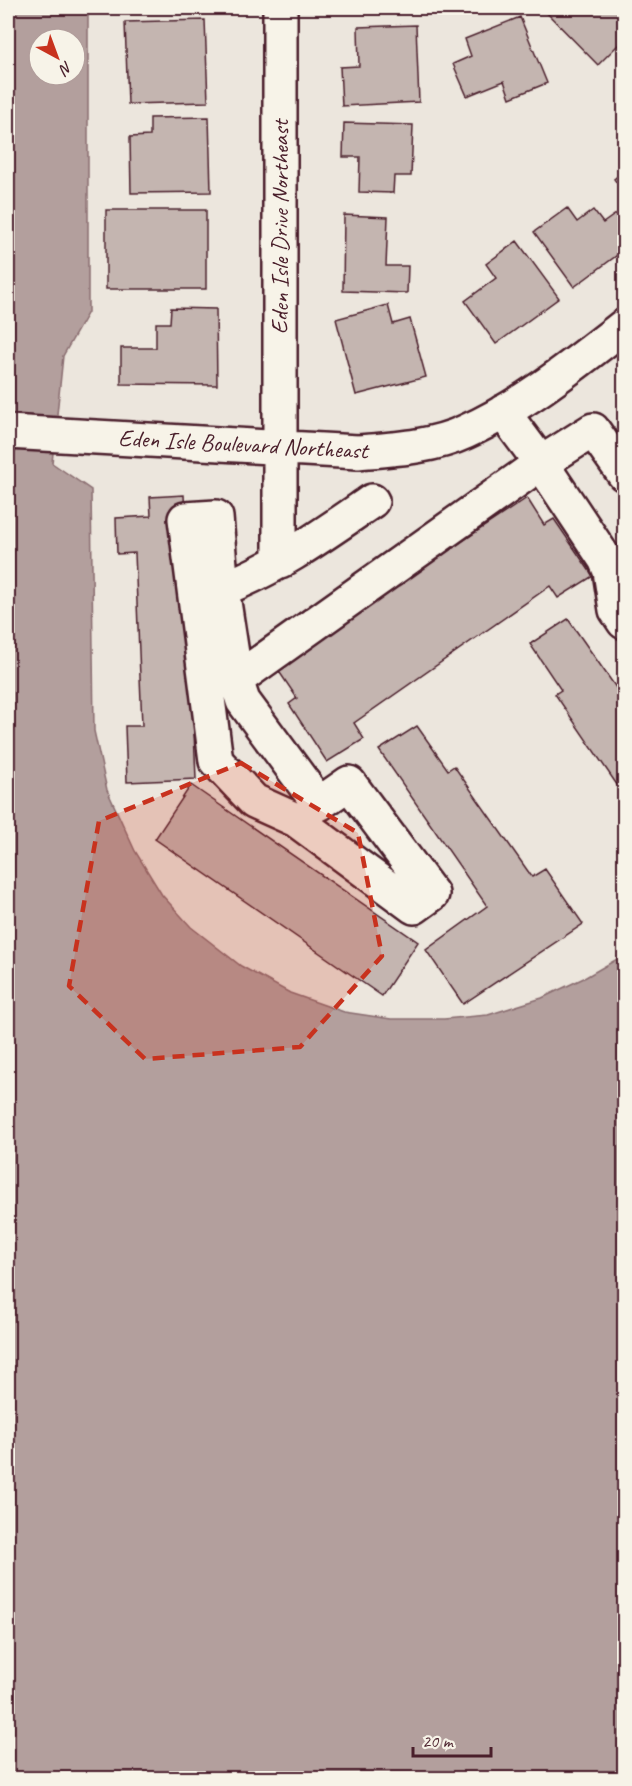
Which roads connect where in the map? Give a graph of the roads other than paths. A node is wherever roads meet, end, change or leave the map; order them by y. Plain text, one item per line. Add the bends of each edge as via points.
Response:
1 (280, 8) edge
2 (624, 326) edge
3 (503, 412) junction
4 (8, 432) edge
5 (281, 447) junction
6 (541, 463) junction
7 (624, 474) edge
8 (372, 501) dead end
9 (280, 562) junction
10 (222, 589) junction
11 (624, 622) edge
12 (236, 680) junction

1 - 5 street, Eden Isle Drive Northeast
2 - 3 street, Eden Isle Boulevard Northeast
3 - 5 street, Eden Isle Boulevard Northeast via 464,433 390,449 358,452
3 - 6 street
4 - 5 street, Eden Isle Boulevard Northeast
5 - 9 street, Eden Isle Drive Northeast
6 - 7 street via 593,430
6 - 11 street via 605,559 616,610
6 - 12 street
8 - 9 street
9 - 10 street
10 - 12 street
10 - 12 street via 216,517 185,519 216,761 254,801 308,812 243,701

